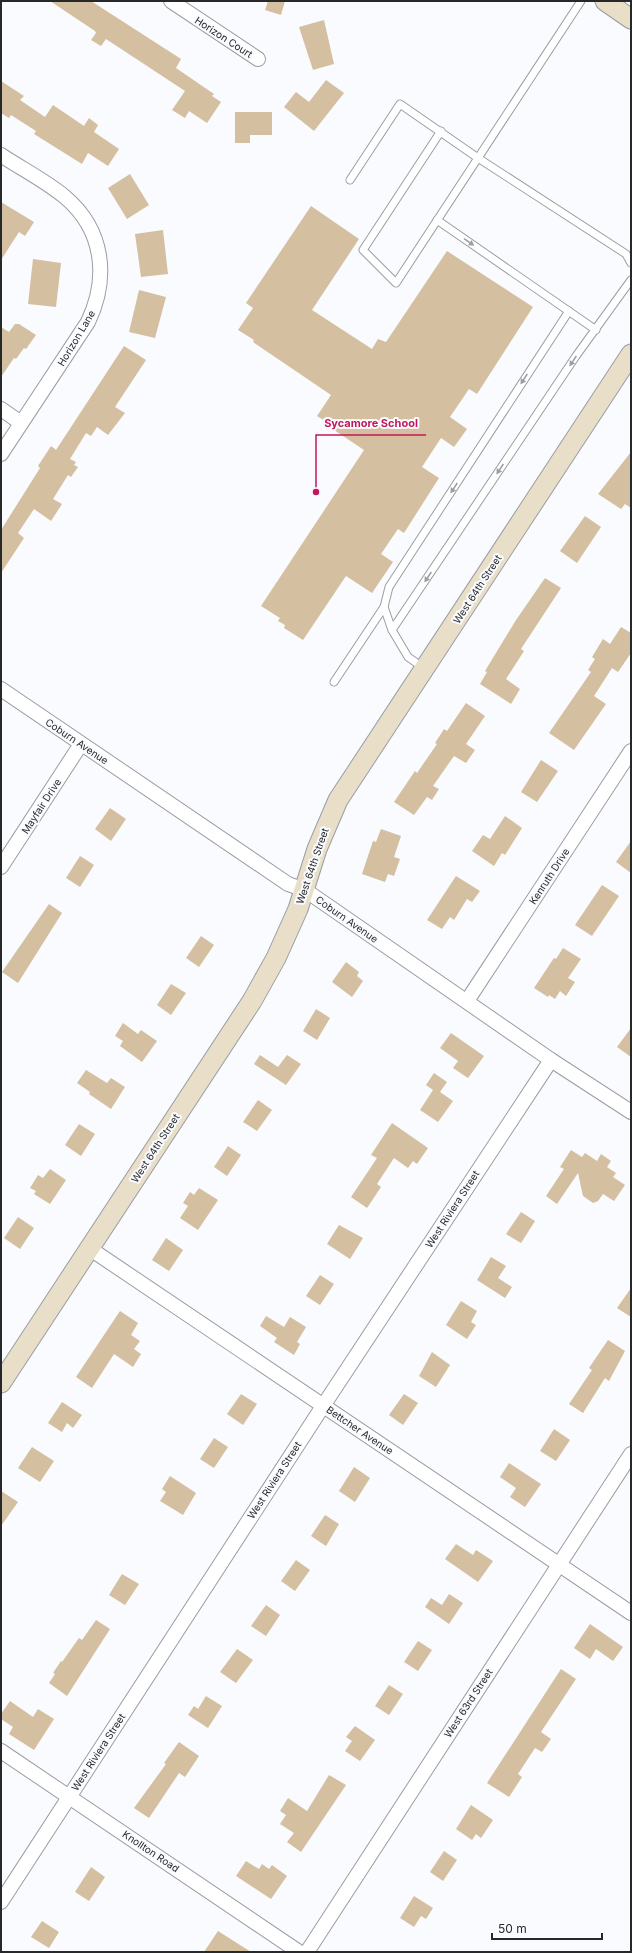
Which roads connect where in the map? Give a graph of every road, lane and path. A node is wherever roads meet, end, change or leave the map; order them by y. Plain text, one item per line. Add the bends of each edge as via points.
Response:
1 (171, 1) edge
2 (581, 1) edge
3 (605, 1) edge
4 (631, 19) edge
5 (258, 59) dead end
6 (441, 131) junction
7 (1, 155) edge
8 (478, 158) junction
9 (350, 180) dead end
10 (437, 220) junction
11 (631, 263) edge
12 (631, 280) edge
13 (569, 311) junction
14 (596, 330) junction
15 (631, 354) edge
16 (1, 410) edge
17 (21, 423) junction
18 (1, 454) edge
19 (384, 607) junction
20 (392, 630) junction
21 (425, 669) junction
22 (334, 682) dead end
23 (1, 690) edge
24 (81, 744) junction
25 (631, 751) edge
26 (1, 867) edge
27 (304, 890) junction
28 (467, 1001) junction
29 (551, 1060) junction
30 (631, 1112) edge
31 (89, 1248) junction
32 (1, 1383) edge
33 (323, 1406) junction
34 (631, 1454) edge
35 (558, 1564) junction
36 (631, 1613) edge
37 (1, 1751) edge
38 (70, 1796) junction
39 (1, 1902) edge
40 (300, 1952) edge
41 (307, 1952) edge

1 - 5 street, Horizon Court
2 - 8 lane
3 - 4 street
6 - 8 lane
6 - 9 lane via 400,104
6 - 10 lane via 362,250 396,283
7 - 17 street, Horizon Lane via 60,194 75,207 91,230 98,249 101,270 99,290 88,322
8 - 10 lane
8 - 11 lane via 626,254
10 -> 13 lane
12 - 14 lane
13 - 14 lane
13 -> 19 lane via 389,587
14 -> 20 lane
15 - 21 street, West 64th Street
16 - 17 street
17 - 18 street, Horizon Lane
19 - 20 lane
19 - 22 lane
20 - 21 lane via 408,657
21 - 27 street, West 64th Street via 338,800 317,849
23 - 24 street, Coburn Avenue
24 - 26 street, Mayfair Drive
24 - 27 street, Coburn Avenue via 288,884
25 - 28 street, Kenruth Drive
27 - 28 street, Coburn Avenue
27 - 31 street, West 64th Street via 276,958 252,1001
28 - 29 street, Coburn Avenue
29 - 30 street, Coburn Avenue
29 - 33 street, West Riviera Street
31 - 32 street, West 64th Street
31 - 33 street, Bettcher Avenue
33 - 35 street, Bettcher Avenue
33 - 38 street, West Riviera Street
34 - 35 street, West 63rd Street
35 - 36 street, Bettcher Avenue
35 - 41 street, West 63rd Street
37 - 38 street, Knollton Road
38 - 39 street, West Riviera Street
38 - 40 street, Knollton Road

